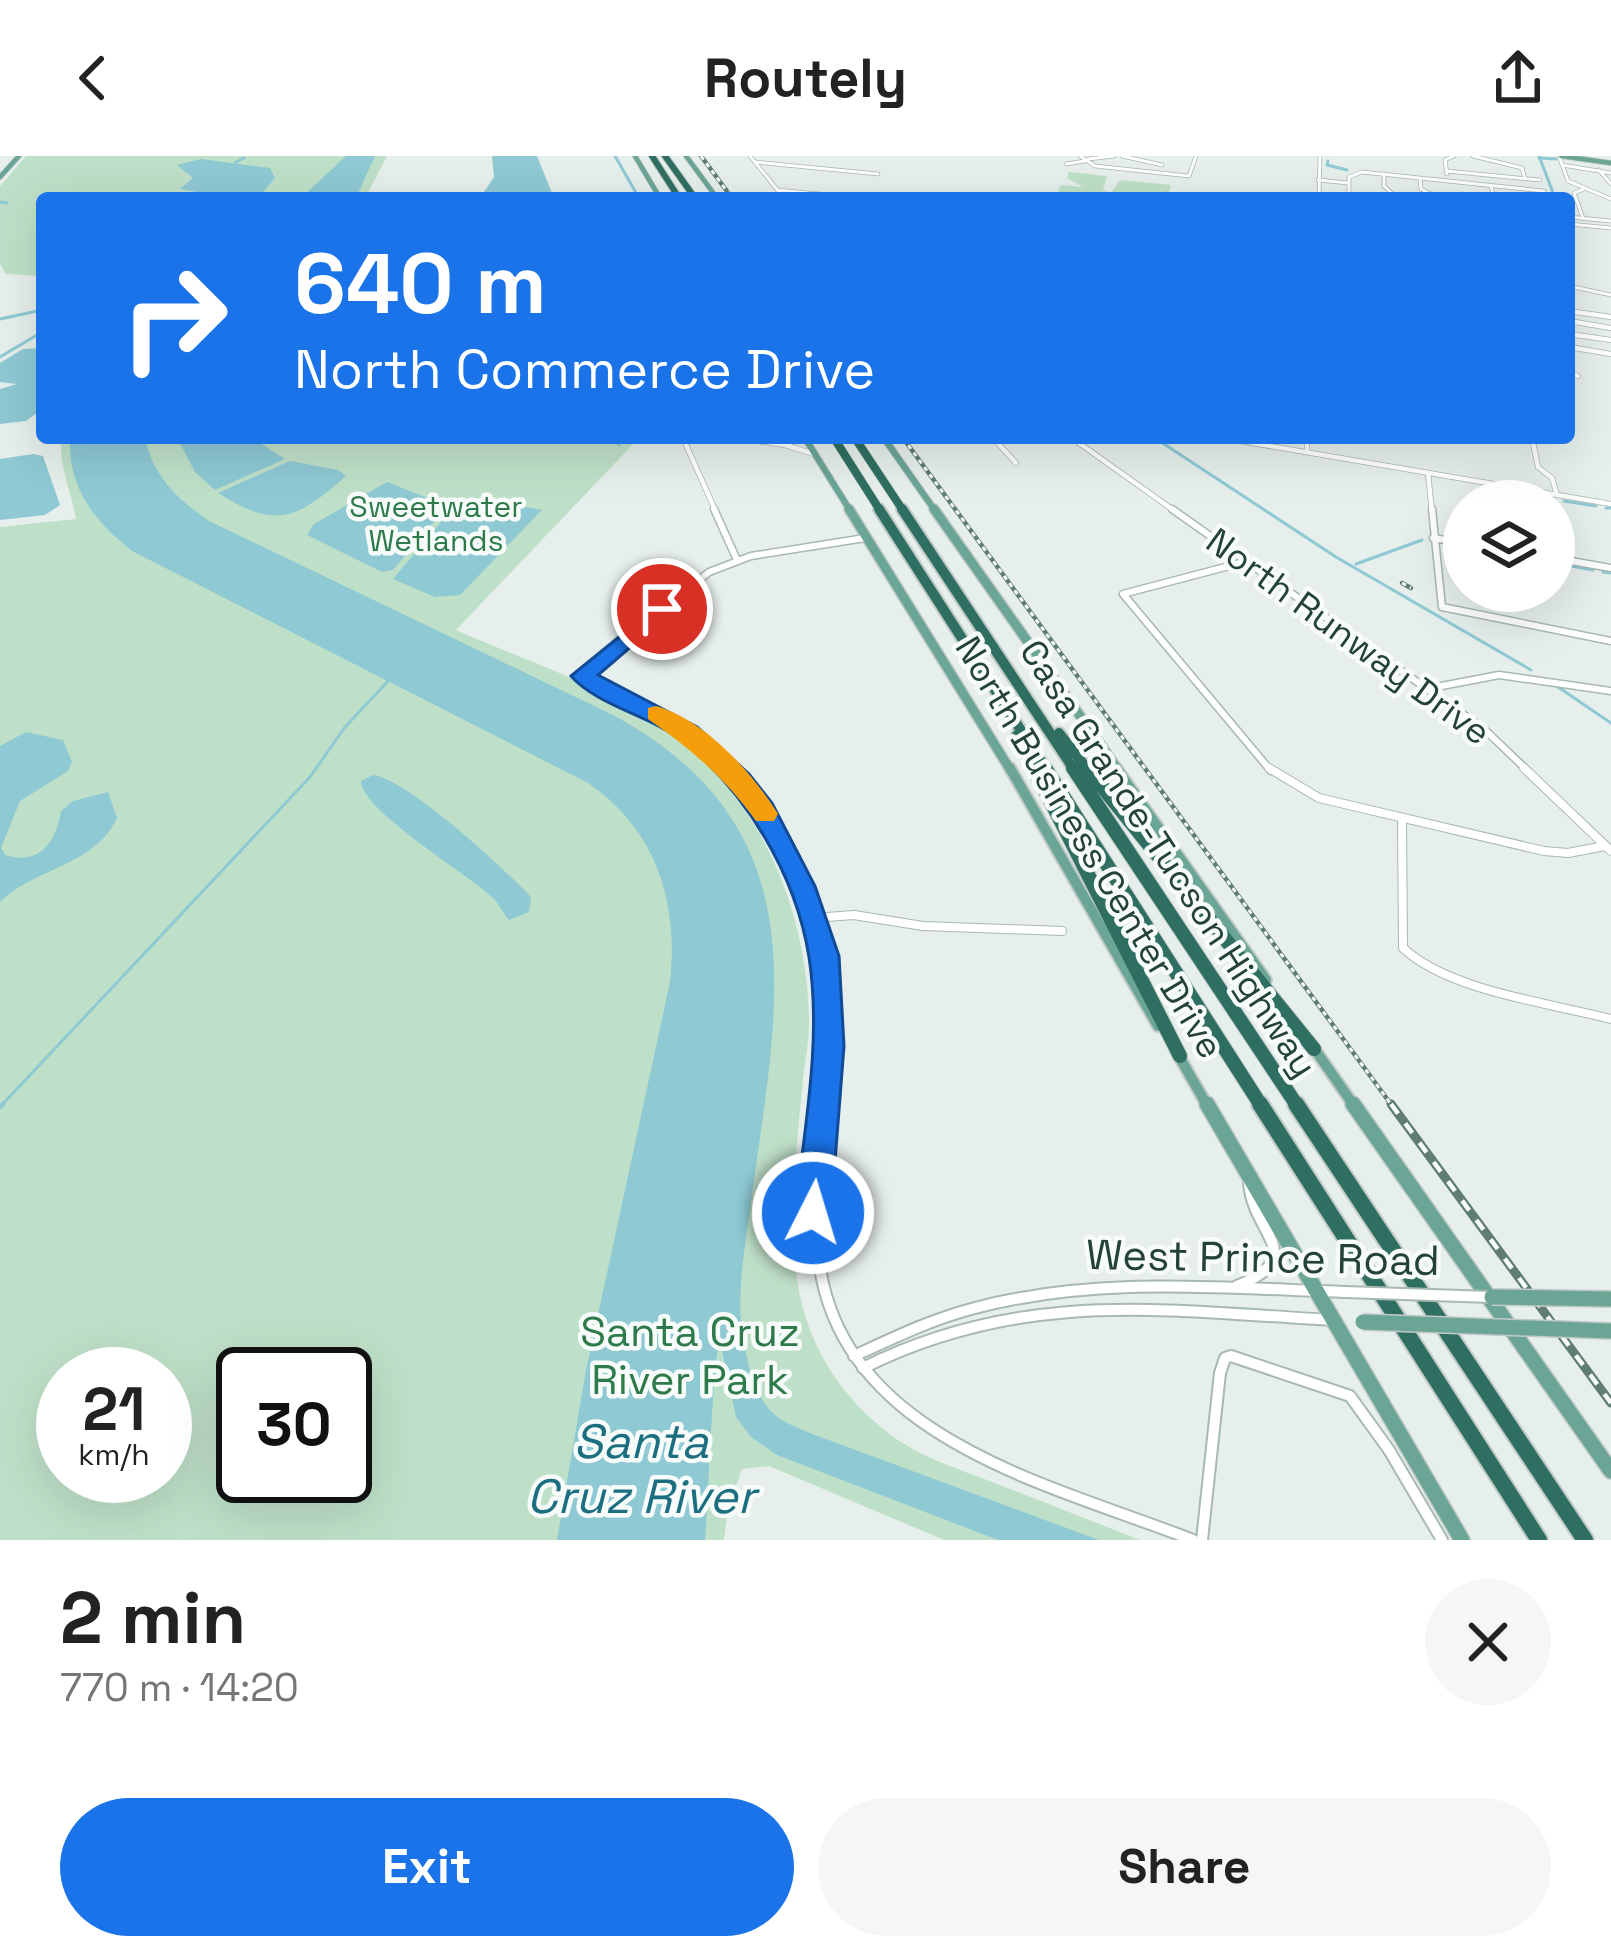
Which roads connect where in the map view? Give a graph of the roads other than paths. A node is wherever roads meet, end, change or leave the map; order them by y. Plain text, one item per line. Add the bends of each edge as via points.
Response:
1 (19, 156) edge
2 (635, 156) edge
3 (652, 156) edge
4 (668, 156) edge
5 (686, 156) edge
6 (749, 156) edge
7 (1114, 156) edge
8 (1122, 156) edge
9 (1158, 156) edge
10 (1196, 156) edge
11 (1320, 156) edge
12 (1454, 156) edge
13 (1473, 156) edge
14 (1487, 156) edge
15 (1560, 156) edge
16 (1084, 159) edge
17 (1601, 159) edge
18 (755, 162) junction
19 (1066, 164) dead end
20 (1611, 164) edge
21 (1162, 165) junction
22 (1562, 165) junction
23 (1487, 167) dead end
24 (1599, 170) junction
25 (1446, 171) junction
26 (1611, 172) edge
27 (1158, 173) junction
28 (878, 174) dead end
29 (1384, 174) junction
30 (1489, 175) junction
31 (0, 177) edge
32 (1420, 178) junction
33 (1526, 179) junction
34 (1318, 180) junction
35 (1540, 180) dead end
36 (1449, 182) junction
37 (1348, 183) junction
38 (1611, 184) edge
39 (1491, 186) junction
40 (1528, 189) junction
41 (1585, 189) junction
42 (777, 190) joint
43 (1544, 191) dead end
44 (656, 192) edge
45 (675, 192) edge
46 (690, 192) edge
47 (713, 192) edge
48 (798, 192) edge
49 (1319, 192) edge
50 (1347, 192) edge
51 (1390, 192) edge
52 (1427, 192) edge
53 (1492, 192) edge
54 (1529, 192) edge
55 (1575, 193) edge
56 (1575, 196) edge
57 (1611, 199) edge
58 (1583, 218) junction
59 (1575, 219) edge
60 (1575, 221) edge
61 (1610, 226) edge
62 (1575, 287) edge
63 (1609, 295) edge
64 (1575, 312) edge
65 (1611, 315) edge
66 (1575, 323) edge
67 (1611, 333) edge
68 (1575, 334) edge
69 (1575, 348) edge
70 (1611, 353) edge
71 (1575, 375) edge
72 (1578, 376) dead end
73 (686, 444) edge
74 (773, 444) edge
75 (790, 444) edge
76 (808, 444) edge
77 (838, 444) edge
78 (859, 444) edge
79 (888, 444) edge
80 (998, 444) edge
81 (1081, 444) edge
82 (1262, 444) edge
83 (1307, 444) edge
84 (1533, 444) edge
85 (785, 446) junction
86 (814, 454) junction
87 (1016, 464) dead end
88 (1428, 473) junction
89 (1469, 480) edge
90 (1553, 480) edge
91 (1575, 498) edge
92 (1611, 504) edge
93 (865, 538) junction
94 (1433, 538) junction
95 (1443, 540) edge
96 (737, 560) junction
97 (1248, 561) junction
98 (1575, 562) edge
99 (1611, 568) edge
100 (1611, 641) edge
101 (1013, 676) junction
102 (993, 686) junction
103 (1431, 688) junction
104 (1611, 691) edge
105 (1402, 818) junction
106 (1608, 849) edge
107 (813, 918) junction
108 (1062, 931) dead end
109 (1611, 1018) edge
110 (1314, 1049) junction
111 (1180, 1056) junction
112 (1250, 1174) junction
113 (1231, 1288) junction
114 (1317, 1291) junction
115 (1492, 1298) junction
116 (1611, 1300) edge
117 (1335, 1321) junction
118 (1513, 1327) junction
119 (1611, 1331) edge
120 (854, 1356) junction
121 (863, 1368) junction
122 (1611, 1471) edge
123 (1193, 1540) edge
124 (1202, 1540) edge
125 (1442, 1540) edge
126 (1462, 1540) edge
127 (1539, 1540) edge
128 (1585, 1540) edge

1 - 31 main road
2 - 44 main road
3 - 45 highway
4 - 46 highway
5 - 47 main road
6 - 18 street
7 - 16 street
8 - 21 street
9 - 21 street
10 - 27 street via 1189,176
11 - 34 street
12 - 25 street via 1445,160
13 - 14 street
14 - 33 street via 1514,161
15 - 17 main road
15 - 22 street
16 - 19 street
16 - 27 street
17 - 20 main road
18 - 28 street
18 - 42 street
21 - 27 street
22 - 24 street
22 - 41 street via 1568,181
23 - 30 street
24 - 26 street
24 - 38 street
25 - 30 street
25 - 36 street
29 - 32 street
29 - 37 street via 1358,172
29 - 51 street
30 - 33 street
32 - 36 street
32 - 52 street
33 - 35 street
34 - 37 street
34 - 49 street
36 - 39 street
37 - 50 street
39 - 40 street
39 - 53 street
40 - 43 street
40 - 54 street
41 - 55 street
41 - 57 street
42 - 48 street
56 - 58 street
58 - 59 street
58 - 61 street
60 - 61 street
62 - 63 street
63 - 65 street
64 - 65 street
65 - 67 street
66 - 67 street
67 - 68 street
69 - 70 street
71 - 72 street
73 - 96 street
74 - 85 street
75 - 85 street
76 - 86 main road, North Business Center Drive
77 - 102 highway, Casa Grande-Tucson Highway
78 - 101 highway, Casa Grande-Tucson Highway
79 - 110 main road
80 - 87 street
81 - 97 street, North Runway Drive
82 - 83 street
83 - 88 street
84 - 90 street via 1538,467
85 - 86 street
86 - 93 main road, North Business Center Drive
88 - 89 street
88 - 94 street
91 - 92 street
93 - 96 street
93 - 111 main road, North Business Center Drive
94 - 95 street
94 - 100 street via 1442,607
96 - 107 street via 694,581 583,676 688,733 740,780 783,848
97 - 103 street, North Runway Drive
97 - 105 street via 1123,594 1275,775 1310,795
98 - 99 street
101 - 110 highway
101 - 128 highway, Casa Grande-Tucson Highway
102 - 111 highway
102 - 127 highway, Casa Grande-Tucson Highway
103 - 104 street via 1498,672
103 - 106 street, North Runway Drive
105 - 106 street via 1544,851
105 - 109 street via 1400,938 1413,959
107 - 108 street
107 - 120 street via 824,956 828,1046 815,1255
110 - 115 main road
111 - 112 main road, North Business Center Drive
112 - 113 street via 1247,1193 1277,1256 1256,1280
112 - 114 main road, North Business Center Drive
113 - 114 street, West Prince Road
113 - 120 street, West Prince Road via 1063,1289 974,1305 906,1327
114 - 115 street, West Prince Road, bridge
114 - 117 main road, North Business Center Drive
115 - 116 main road, West Prince Road, bridge
115 - 118 main road, bridge
117 - 118 main road, West Prince Road, bridge
117 - 121 street, West Prince Road via 1091,1309 1034,1314 935,1335
117 - 126 main road, North Business Center Drive
118 - 119 main road, West Prince Road, bridge
118 - 122 main road
120 - 121 street
121 - 123 street via 904,1412 949,1439
124 - 125 street via 1226,1358 1350,1396

